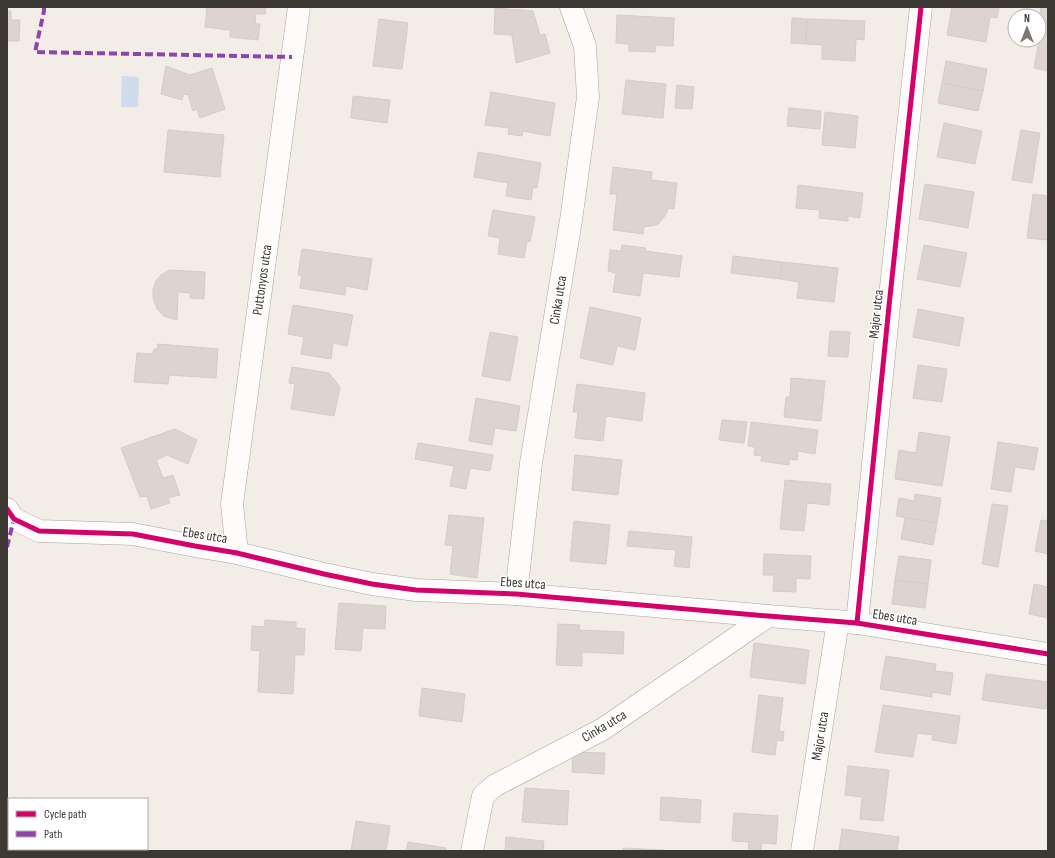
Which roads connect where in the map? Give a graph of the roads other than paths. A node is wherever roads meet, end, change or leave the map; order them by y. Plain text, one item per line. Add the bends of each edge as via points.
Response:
1 (299, 7) edge
2 (571, 7) edge
3 (921, 7) edge
4 (7, 509) edge
5 (237, 552) junction
6 (516, 594) junction
7 (768, 616) junction
8 (847, 622) junction
9 (1048, 654) edge
10 (472, 851) edge
11 (802, 851) edge

1 - 5 street, Puttonyos utca via 232,504
2 - 6 street, Cinka utca via 585,46 588,97 572,220 531,463
3 - 8 street, Major utca via 890,298
4 - 5 street, Ebes utca via 14,519 39,531 133,534
5 - 6 street, Ebes utca via 372,584 416,590
6 - 7 street, Ebes utca
7 - 8 street, Ebes utca
7 - 10 street, Cinka utca via 603,729 494,786 483,796
8 - 9 street, Ebes utca
8 - 11 street, Major utca

